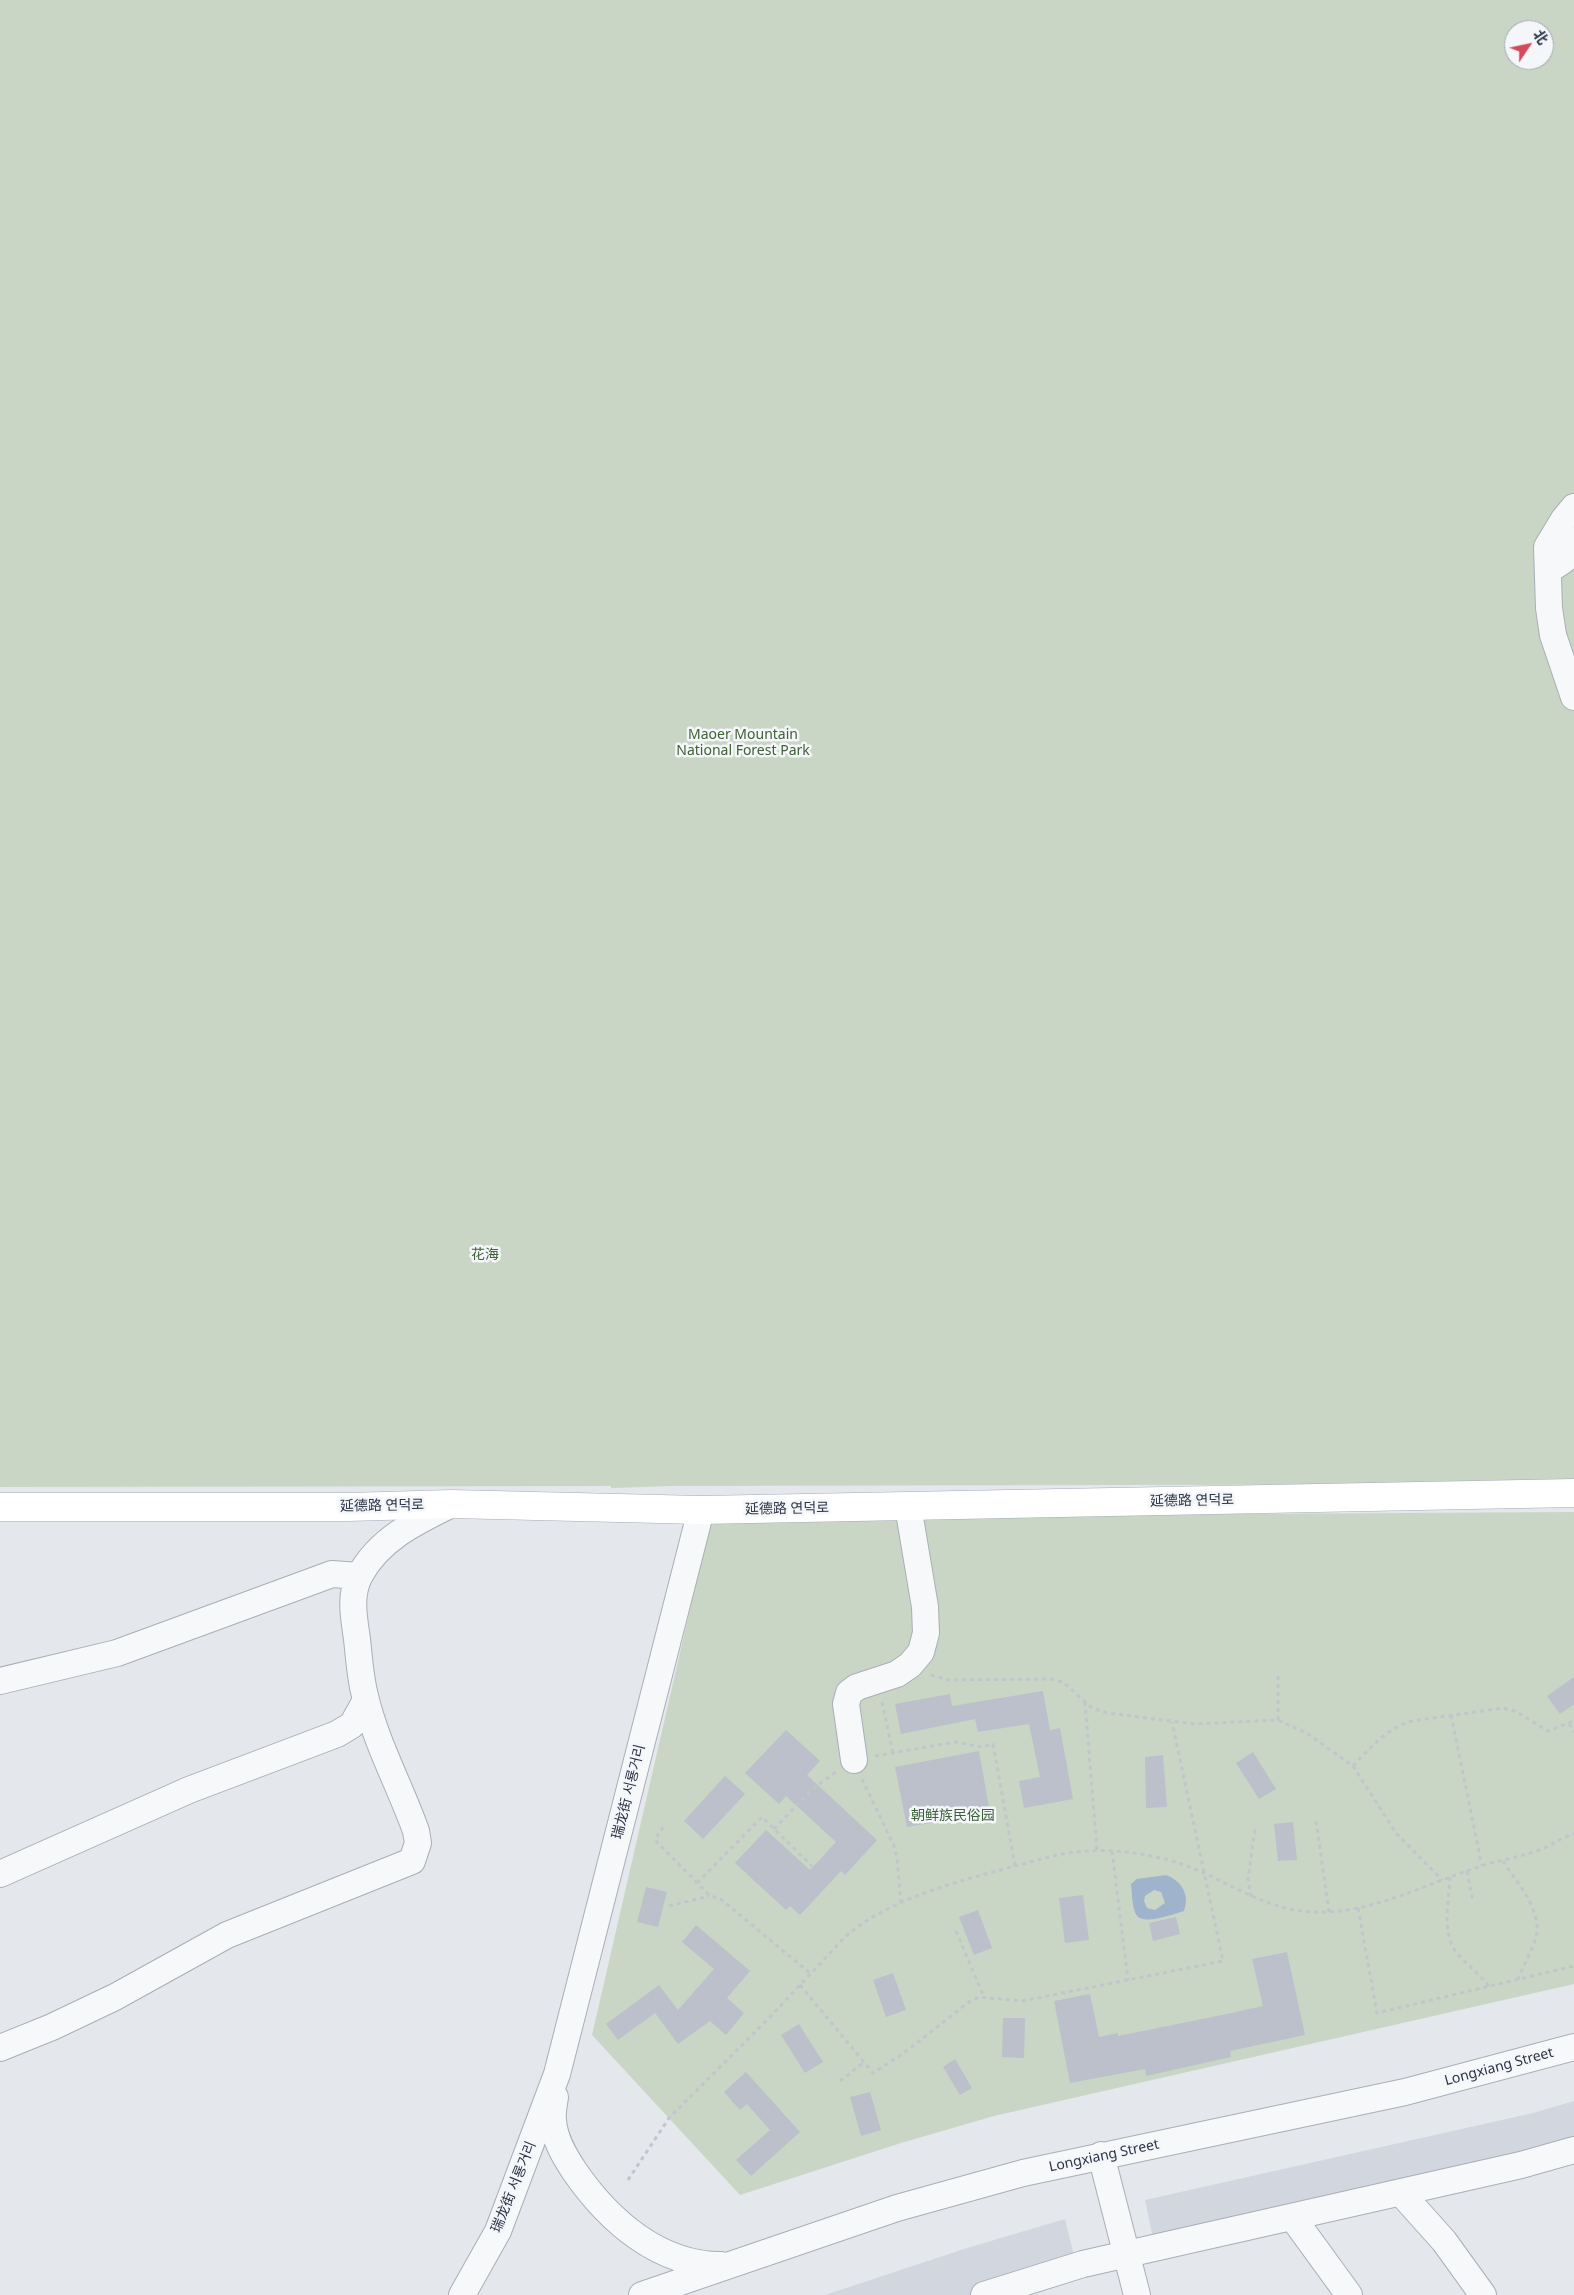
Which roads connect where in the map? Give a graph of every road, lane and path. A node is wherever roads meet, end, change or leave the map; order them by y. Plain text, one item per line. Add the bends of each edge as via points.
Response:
1 (1574, 507) edge
2 (1574, 541) edge
3 (1549, 570) junction
4 (1574, 697) edge
5 (1574, 1493) edge
6 (452, 1504) junction
7 (908, 1506) junction
8 (0, 1507) edge
9 (701, 1510) junction
10 (359, 1576) junction
11 (910, 1664) junction
12 (1278, 1676) dead end
13 (0, 1681) edge
14 (877, 1682) junction
15 (366, 1700) junction
16 (1085, 1701) junction
17 (1451, 1716) junction
18 (1278, 1720) junction
19 (1574, 1721) edge
20 (1172, 1722) junction
21 (1569, 1724) junction
22 (1574, 1732) edge
23 (893, 1753) junction
24 (854, 1760) junction
25 (1353, 1766) junction
26 (1316, 1821) dead end
27 (663, 1827) dead end
28 (774, 1829) junction
29 (1255, 1829) dead end
30 (1574, 1834) edge
31 (1097, 1851) junction
32 (1112, 1851) junction
33 (1503, 1860) junction
34 (812, 1866) dead end
35 (1014, 1866) junction
36 (1482, 1866) junction
37 (1467, 1872) junction
38 (1205, 1873) junction
39 (0, 1874) edge
40 (1450, 1877) junction
41 (1442, 1880) junction
42 (697, 1883) junction
43 (709, 1896) junction
44 (1251, 1897) junction
45 (1473, 1902) dead end
46 (901, 1903) junction
47 (670, 1906) dead end
48 (1358, 1908) junction
49 (1328, 1912) junction
50 (956, 1930) dead end
51 (1574, 1966) edge
52 (811, 1974) junction
53 (1128, 1980) junction
54 (1518, 1980) junction
55 (800, 1985) junction
56 (1489, 1986) junction
57 (984, 1997) junction
58 (1574, 2047) edge
59 (0, 2048) edge
60 (863, 2064) junction
61 (557, 2074) junction
62 (840, 2081) dead end
63 (1573, 2152) edge
64 (1101, 2155) junction
65 (628, 2180) dead end
66 (1401, 2193) junction
67 (1293, 2218) junction
68 (1126, 2254) junction
69 (729, 2266) junction
70 (465, 2293) edge
71 (642, 2295) edge
72 (984, 2295) edge
73 (1137, 2295) edge
74 (1349, 2295) edge
75 (1483, 2295) edge

1 - 3 street via 1547,547
2 - 3 street via 1564,560
3 - 4 street via 1553,635
5 - 7 main road, 延德路 연덕로
6 - 8 main road, 延德路 연덕로
6 - 9 main road, 延德路 연덕로
6 - 10 street via 406,1528 388,1542
7 - 9 main road, 延德路 연덕로
7 - 11 street via 925,1607 926,1632 921,1652
9 - 61 street, 瑞龙街 서룡거리
10 - 13 street via 332,1574 117,1653
10 - 15 street via 353,1614
11 - 14 street via 897,1674
11 - 16 path via 949,1680 1051,1679 1063,1682
12 - 18 path
14 - 23 path
14 - 24 street via 857,1687 849,1693 846,1704
15 - 39 street via 352,1725 337,1734 190,1790
15 - 59 street via 375,1731 416,1831 418,1843 412,1861 227,1935 115,1997
16 - 20 path via 1092,1708 1106,1713
16 - 31 path
17 - 21 path via 1503,1708 1515,1711 1548,1731
17 - 25 path via 1398,1726 1381,1736
17 - 36 path
18 - 20 path
18 - 25 path via 1308,1734
19 - 21 path
20 - 38 path
21 - 22 path
23 - 24 path
23 - 35 path via 955,1742 982,1747 993,1744
24 - 28 path via 810,1791
24 - 46 path via 894,1846
25 - 41 path via 1396,1833
26 - 49 path
27 - 42 path via 655,1840
28 - 34 path
28 - 42 path via 762,1817
29 - 44 path via 1248,1879
30 - 33 path via 1541,1850
31 - 32 path
31 - 35 path
32 - 38 path via 1126,1851 1178,1863
32 - 53 path
33 - 36 path
33 - 54 path via 1535,1916 1536,1935
35 - 46 path
36 - 37 path
37 - 40 path
37 - 45 path
38 - 44 path
38 - 53 path via 1223,1961
40 - 41 path
40 - 56 path via 1450,1942
41 - 48 path
42 - 43 path
43 - 47 path
43 - 52 path via 722,1900
44 - 49 path via 1282,1907
46 - 52 path via 858,1925
48 - 49 path
48 - 56 path via 1377,2013
50 - 57 path
51 - 54 path
52 - 55 path
53 - 57 path via 1022,2001
54 - 56 path
55 - 60 path
55 - 65 path via 669,2118
57 - 60 path via 969,2002 873,2073
58 - 64 street, Longxiang Street via 1405,2092
60 - 62 path
61 - 69 street, 瑞龙街 서룡거리 via 552,2119 556,2136 568,2161 604,2209 636,2237 676,2258 692,2263
61 - 70 street, 瑞龙街 서룡거리 via 498,2231
63 - 66 street
64 - 68 street
64 - 69 street, Longxiang Street via 897,2208
66 - 67 street
66 - 75 street via 1444,2241
67 - 68 street
67 - 74 street
68 - 72 street
68 - 73 street
69 - 71 street, Longxiang Street

